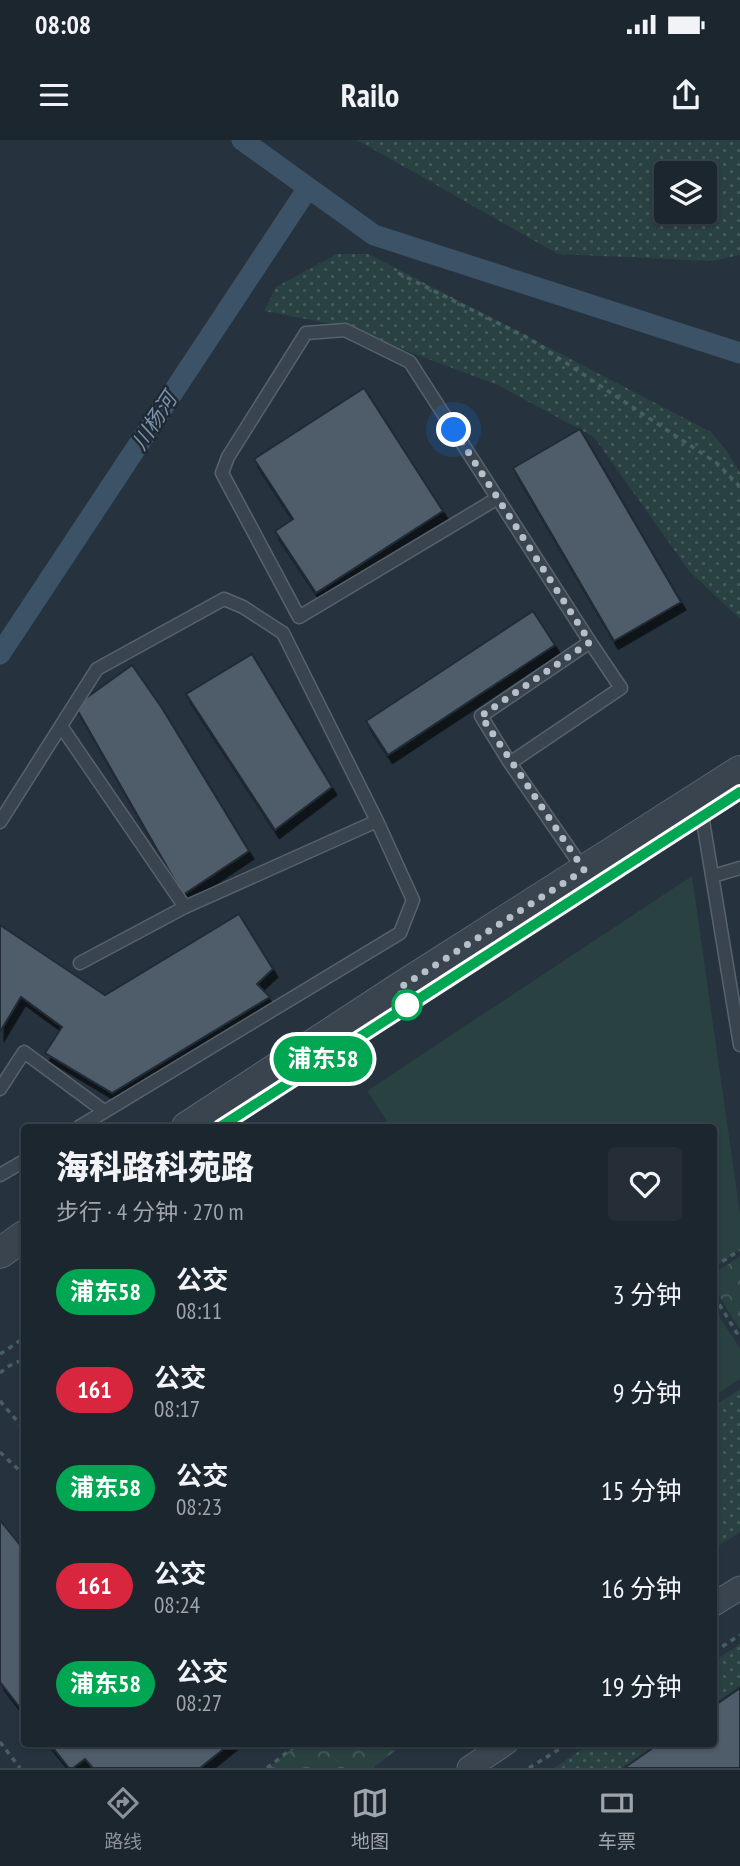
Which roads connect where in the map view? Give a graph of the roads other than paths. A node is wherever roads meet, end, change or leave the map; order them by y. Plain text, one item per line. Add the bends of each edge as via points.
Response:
1 (498, 498) junction
2 (590, 642) junction
3 (61, 726) junction
4 (510, 762) junction
5 (740, 771) edge
6 (740, 792) edge
7 (702, 815) junction
8 (377, 821) junction
9 (0, 822) edge
10 (740, 868) edge
11 (584, 870) junction
12 (713, 876) junction
13 (185, 907) junction
14 (80, 964) dead end
15 (740, 1045) edge
16 (0, 1089) edge
17 (104, 1111) junction
18 (84, 1124) edge
19 (192, 1124) edge
20 (225, 1124) edge
21 (21, 1162) edge
22 (0, 1175) edge
23 (21, 1238) edge
24 (0, 1253) edge
25 (21, 1260) edge
26 (0, 1275) edge
27 (740, 1588) edge
28 (717, 1602) edge
29 (500, 1747) edge
30 (469, 1768) edge

1 - 1 lane via 410,362 345,330 306,334 222,473 299,617
1 - 2 lane
2 - 4 lane via 481,716
2 - 4 lane via 621,688
3 - 8 lane via 97,669 224,598 283,633
3 - 9 lane
3 - 13 lane
4 - 11 lane
5 - 11 street
6 - 7 street
7 - 12 lane
7 - 20 street
8 - 13 lane
8 - 17 lane via 413,900 400,933
10 - 12 lane
11 - 19 street
12 - 15 lane
13 - 14 lane
16 - 17 lane via 24,1052
17 - 18 lane
21 - 22 lane
23 - 24 street
25 - 26 street
27 - 28 street
29 - 30 street

